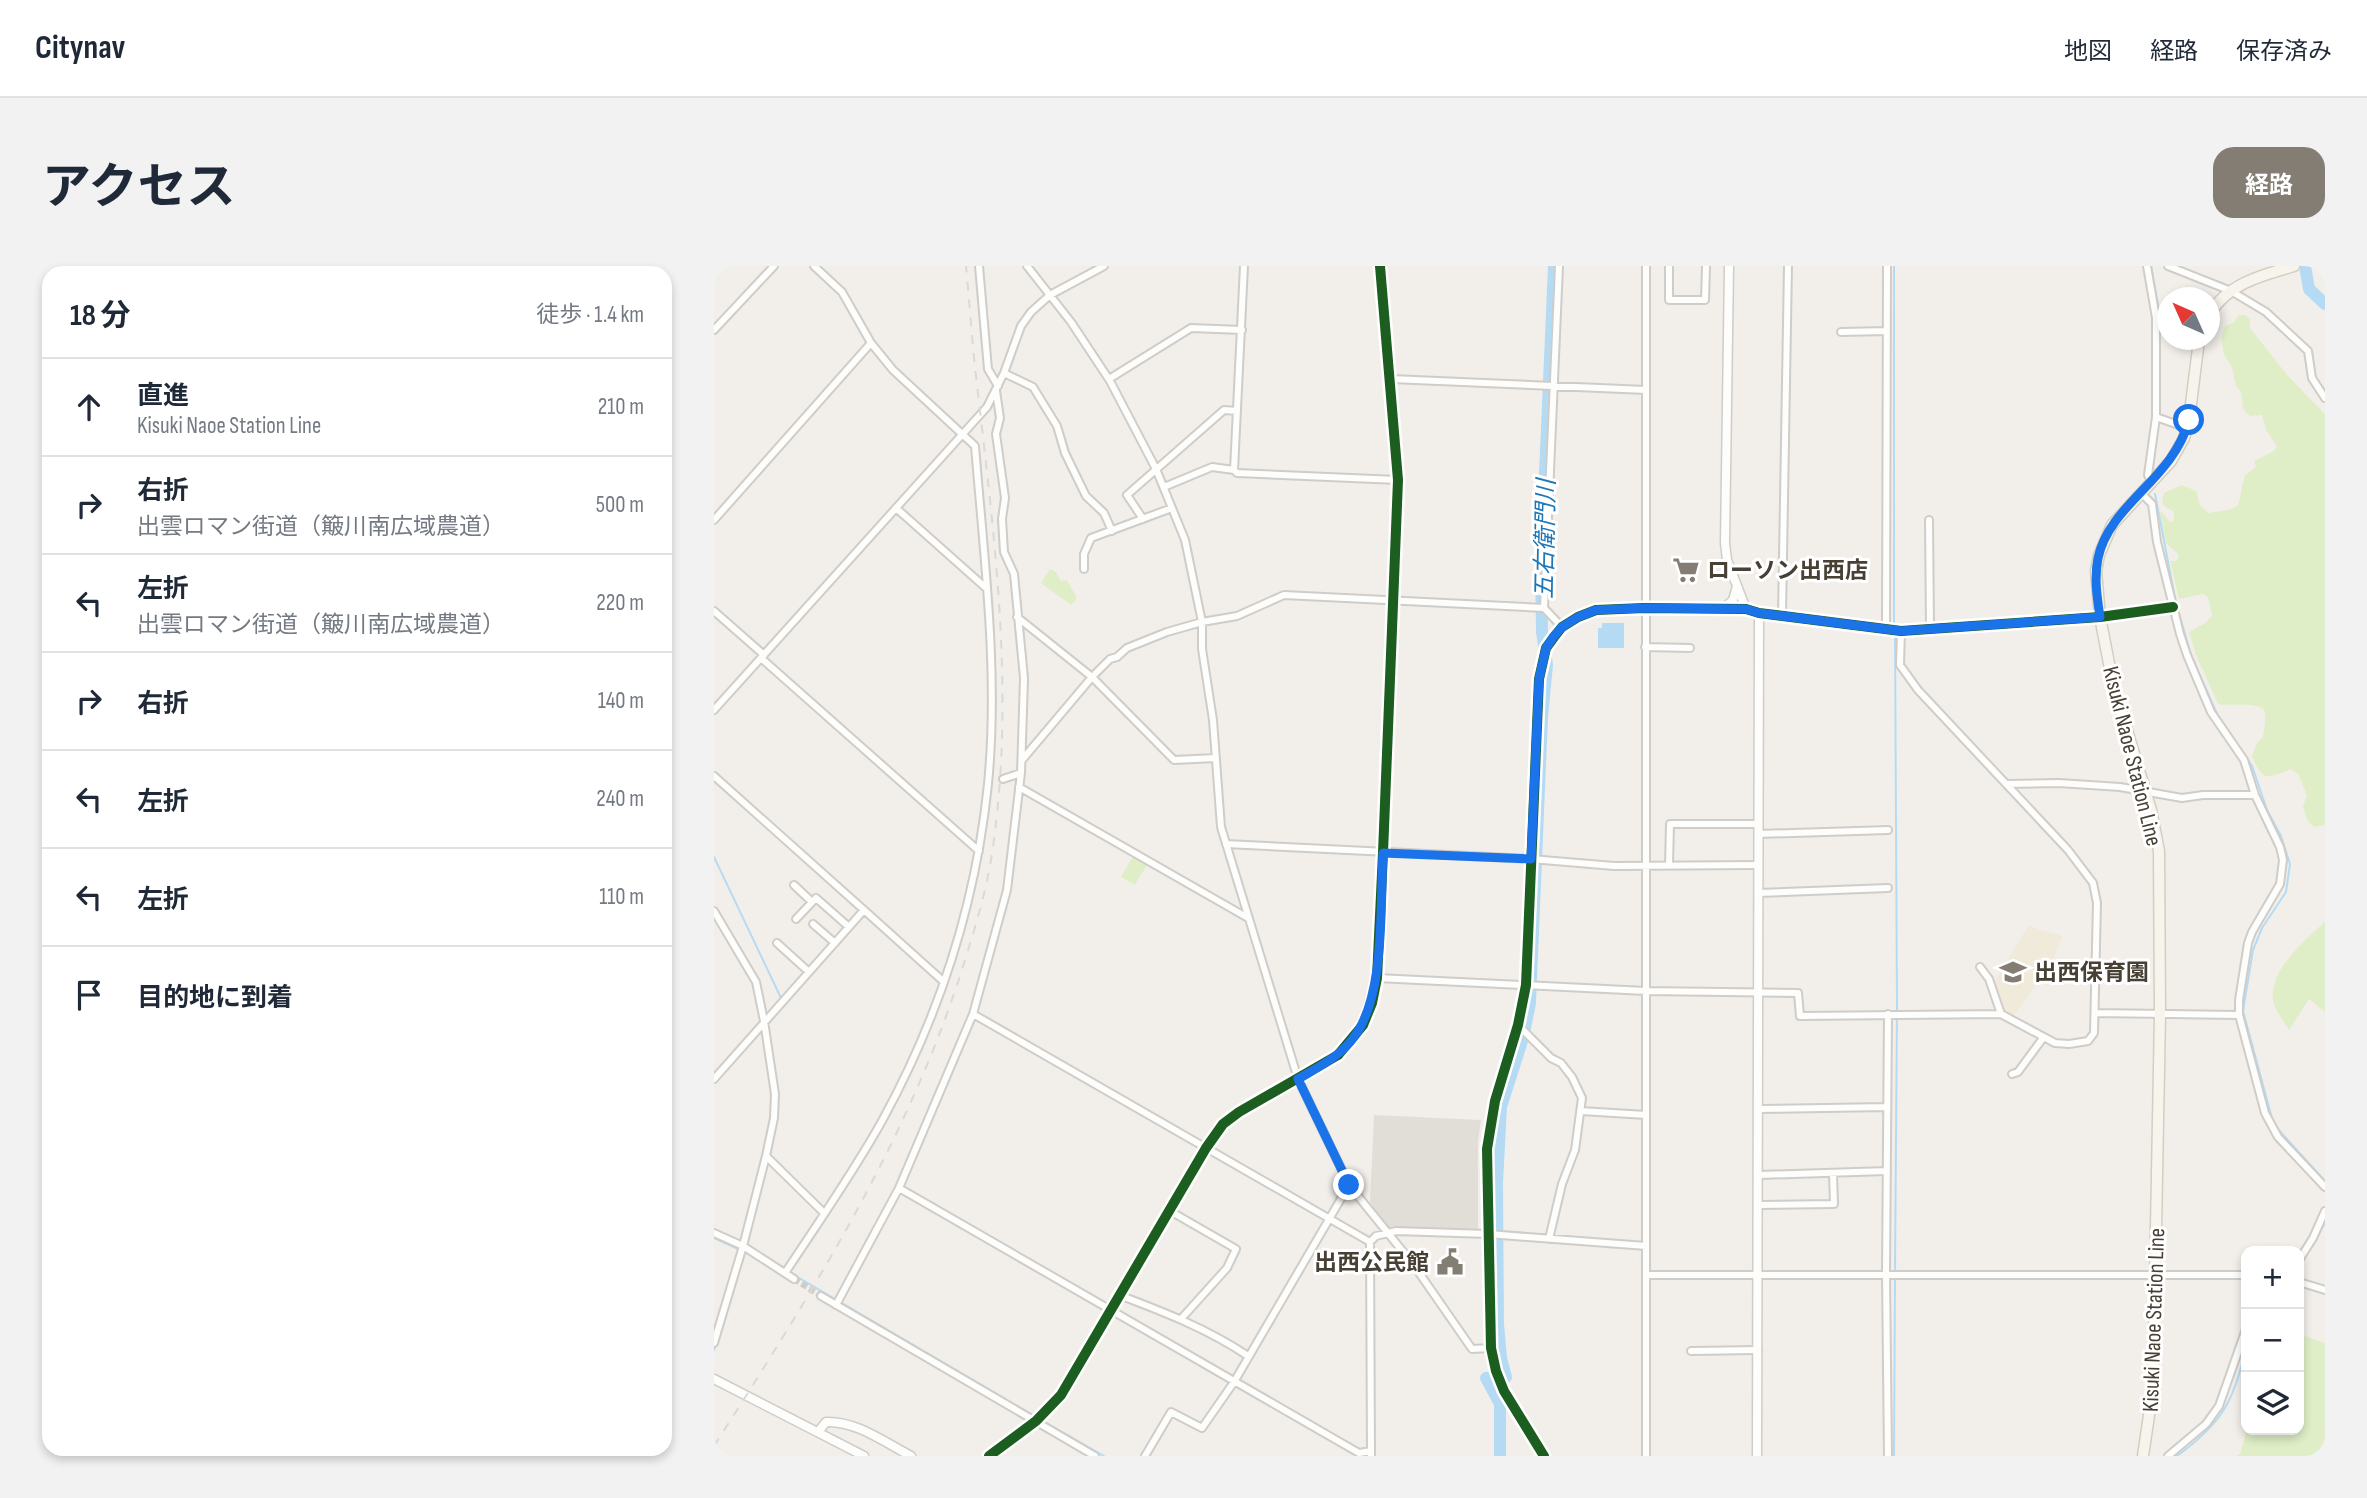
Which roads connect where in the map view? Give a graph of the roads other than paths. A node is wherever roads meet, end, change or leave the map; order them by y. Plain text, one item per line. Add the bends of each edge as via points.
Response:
1 (774, 266) edge
2 (814, 266) edge
3 (979, 266) edge
4 (1027, 266) edge
5 (1104, 266) edge
6 (1244, 266) edge
7 (1380, 266) edge
8 (1559, 266) edge
9 (1646, 266) edge
10 (1670, 266) edge
11 (1706, 266) edge
12 (1729, 266) edge
13 (1788, 266) edge
14 (1887, 266) edge
15 (2147, 266) edge
16 (2168, 266) edge
17 (2294, 266) edge
18 (2231, 291) junction
19 (1050, 295) junction
20 (2220, 300) edge
21 (714, 330) edge
22 (1242, 330) junction
23 (1887, 331) junction
24 (1841, 332) dead end
25 (871, 343) junction
26 (2198, 350) edge
27 (1004, 373) junction
28 (1109, 379) junction
29 (1391, 379) junction
30 (1553, 387) junction
31 (997, 389) junction
32 (1646, 390) junction
33 (2325, 398) edge
34 (1237, 411) junction
35 (2156, 417) junction
36 (2187, 428) junction
37 (963, 432) junction
38 (1156, 469) junction
39 (1234, 470) junction
40 (1398, 480) junction
41 (2152, 482) junction
42 (1164, 487) junction
43 (2141, 493) junction
44 (896, 508) junction
45 (1172, 508) junction
46 (1143, 519) junction
47 (714, 520) edge
48 (1929, 520) dead end
49 (1112, 531) junction
50 (1084, 569) dead end
51 (1737, 586) junction
52 (986, 588) junction
53 (1394, 601) junction
54 (2173, 607) junction
55 (1544, 608) junction
56 (1644, 608) junction
57 (1724, 608) junction
58 (1746, 609) junction
59 (714, 611) edge
60 (1759, 613) junction
61 (1782, 616) junction
62 (1017, 617) junction
63 (2100, 617) junction
64 (1202, 622) junction
65 (1562, 627) junction
66 (1930, 628) junction
67 (1886, 629) junction
68 (1901, 631) junction
69 (1645, 647) junction
70 (1690, 648) dead end
71 (762, 657) junction
72 (1092, 677) junction
73 (714, 710) edge
74 (1216, 758) junction
75 (1021, 761) junction
76 (1021, 773) junction
77 (714, 776) edge
78 (988, 783) junction
79 (2007, 784) junction
80 (1019, 787) junction
81 (2146, 793) junction
82 (2255, 795) junction
83 (1758, 824) junction
84 (1888, 830) dead end
85 (1758, 835) junction
86 (1226, 844) junction
87 (979, 851) junction
88 (1383, 853) junction
89 (1531, 859) junction
90 (1669, 865) junction
91 (1758, 865) junction
92 (1647, 866) junction
93 (794, 885) dead end
94 (1888, 888) dead end
95 (1758, 893) junction
96 (812, 902) junction
97 (864, 910) junction
98 (714, 911) edge
99 (1248, 918) junction
100 (796, 919) dead end
101 (813, 923) dead end
102 (849, 927) junction
103 (777, 943) dead end
104 (835, 943) junction
105 (1980, 967) dead end
106 (808, 972) junction
107 (1377, 978) junction
108 (944, 982) junction
109 (1526, 985) junction
110 (1646, 991) junction
111 (1758, 992) junction
112 (2096, 1013) junction
113 (974, 1014) junction
114 (1888, 1014) junction
115 (2001, 1014) junction
116 (2239, 1014) junction
117 (2160, 1015) junction
118 (765, 1021) junction
119 (1518, 1025) junction
120 (2043, 1038) junction
121 (2012, 1074) dead end
122 (714, 1079) edge
123 (1298, 1079) junction
124 (1887, 1107) junction
125 (1759, 1109) junction
126 (1581, 1111) junction
127 (1646, 1115) junction
128 (1206, 1149) junction
129 (766, 1156) junction
130 (1886, 1171) junction
131 (1833, 1173) junction
132 (1759, 1175) junction
133 (1349, 1185) junction
134 (2325, 1187) edge
135 (899, 1188) junction
136 (1759, 1205) junction
137 (1170, 1211) junction
138 (2325, 1211) edge
139 (824, 1213) junction
140 (1328, 1218) junction
141 (1386, 1232) junction
142 (714, 1233) edge
143 (1488, 1234) junction
144 (1549, 1239) junction
145 (1370, 1242) junction
146 (1646, 1246) junction
147 (744, 1247) junction
148 (2304, 1252) edge
149 (785, 1273) junction
150 (1886, 1273) junction
151 (1647, 1275) junction
152 (1759, 1275) junction
153 (2155, 1275) junction
154 (2241, 1275) edge
155 (794, 1279) tunnel mouth
156 (2304, 1284) edge
157 (2325, 1290) edge
158 (1119, 1295) junction
159 (821, 1296) tunnel mouth
160 (836, 1305) junction
161 (1110, 1310) junction
162 (1181, 1319) junction
163 (714, 1343) edge
164 (2241, 1343) edge
165 (1491, 1348) junction
166 (1758, 1350) junction
167 (1691, 1351) dead end
168 (1248, 1356) junction
169 (714, 1379) edge
170 (1234, 1381) junction
171 (1035, 1421) junction
172 (818, 1432) junction
173 (1371, 1454) edge
174 (864, 1456) edge
175 (911, 1456) edge
176 (989, 1456) edge
177 (1095, 1456) edge
178 (1145, 1456) edge
179 (1544, 1456) edge
180 (1646, 1456) edge
181 (1757, 1456) edge
182 (1888, 1456) edge
183 (2143, 1456) edge
184 (2168, 1456) edge

1 - 21 street
2 - 25 street via 842,292
3 - 31 street via 988,369
4 - 19 street
5 - 19 street
6 - 22 street
7 - 29 street
8 - 30 street
9 - 32 street
10 - 11 street via 1669,300 1705,300
12 - 51 street via 1725,543
13 - 61 street
14 - 23 street
15 - 35 street via 2156,317
16 - 18 street
17 - 18 main road
18 - 20 main road
18 - 33 street via 2266,312 2308,351 2312,378
19 - 27 street via 1021,326
19 - 28 street
22 - 28 street via 1191,328
22 - 34 street
23 - 24 street
23 - 67 street
25 - 37 street via 893,370
25 - 47 street
26 - 36 main road, Kisuki Naoe Station Line
27 - 31 street
27 - 49 street via 1033,387 1057,426 1086,496 1104,513
28 - 38 street
29 - 30 street
29 - 40 street
30 - 32 street
30 - 55 street
31 - 37 street via 988,407
31 - 62 street via 1004,552 1014,574
32 - 56 street
34 - 38 street via 1224,410
34 - 39 street
35 - 36 street
35 - 41 street via 2148,475
36 - 41 main road, Kisuki Naoe Station Line via 2171,461
37 - 44 street
37 - 52 street via 975,446
38 - 42 street
38 - 46 street via 1127,495
39 - 40 street
39 - 42 street via 1212,467
40 - 53 street
41 - 43 main road, Kisuki Naoe Station Line
42 - 45 street
43 - 54 street via 2152,504
43 - 63 main road, Kisuki Naoe Station Line via 2112,525 2099,555 2096,587
44 - 52 street
44 - 71 street
45 - 46 street
45 - 64 street via 1185,540
46 - 49 street
48 - 66 street
49 - 50 street via 1091,538
51 - 57 street
51 - 58 street
52 - 78 street via 991,638
53 - 55 street
53 - 64 street via 1284,595 1237,616
53 - 88 street
54 - 63 street
54 - 82 street via 2211,712 2244,760
55 - 65 street
56 - 57 street
56 - 65 street via 1596,610
56 - 69 street
57 - 58 street
58 - 60 street
59 - 71 street
60 - 61 street
60 - 83 street
61 - 67 street
62 - 72 street
62 - 75 street via 1024,678
63 - 66 street
63 - 81 main road, Kisuki Naoe Station Line via 2113,684
64 - 72 street via 1127,648
64 - 74 street
65 - 89 street via 1546,648 1539,679
66 - 68 street
67 - 68 street
68 - 79 street via 1900,665
69 - 70 street
69 - 92 street
71 - 73 street
71 - 87 street
72 - 74 street via 1174,760
72 - 75 street
74 - 86 street
75 - 76 street
76 - 78 street
76 - 80 street
77 - 97 street
78 - 87 street
79 - 81 street via 2059,783
79 - 112 street via 2093,883 2097,903
80 - 99 street
80 - 113 street via 1007,890
81 - 82 street via 2182,798
81 - 117 main road, Kisuki Naoe Station Line via 2159,851
82 - 116 street via 2280,847 2283,871 2276,894 2248,943
83 - 85 street
83 - 90 street via 1670,824
84 - 85 street
85 - 91 street
86 - 88 street
86 - 99 street
87 - 108 street
88 - 89 street
88 - 107 street
89 - 92 street
89 - 109 street
90 - 91 street
90 - 92 street
91 - 95 street
92 - 110 street
93 - 96 street
94 - 95 street
95 - 111 street
96 - 100 street
96 - 102 street via 816,898
97 - 102 street
97 - 108 street
98 - 118 street via 755,982
99 - 123 street
101 - 104 street
102 - 104 street
103 - 106 street
104 - 106 street
105 - 115 street
106 - 118 street
107 - 109 street
107 - 123 street via 1368,1013 1352,1041
108 - 139 street via 882,1121
109 - 110 street
109 - 119 street
110 - 111 street
110 - 127 street
111 - 114 street via 1798,993 1800,1016
111 - 125 street
112 - 117 street
112 - 120 street via 2094,1033 2088,1041 2069,1044
113 - 128 street
113 - 135 street
114 - 115 street
114 - 124 street
115 - 120 street
116 - 117 street
116 - 134 street via 2271,1126
117 - 153 main road, Kisuki Naoe Station Line
118 - 122 street
118 - 129 street via 775,1094
119 - 126 street via 1572,1077 1582,1098
119 - 143 street via 1490,1126
120 - 121 street
123 - 128 street via 1223,1124
123 - 133 street
124 - 125 street
124 - 130 street
125 - 132 street
126 - 127 street
126 - 144 street via 1575,1150
127 - 146 street
128 - 137 street
128 - 140 street
129 - 139 street
129 - 147 street
130 - 131 street
130 - 150 street
131 - 132 street
131 - 136 street via 1834,1204
132 - 136 street
133 - 140 street
133 - 141 street
135 - 160 street
135 - 161 street
136 - 152 street
137 - 158 street
137 - 162 street via 1236,1250 1227,1268
138 - 148 street
139 - 149 street
140 - 145 street
140 - 168 street
141 - 143 street
141 - 145 street
141 - 165 street via 1472,1349
142 - 147 street
143 - 144 street
143 - 165 street
144 - 146 street
145 - 173 street
146 - 151 street
147 - 149 street
147 - 163 street
149 - 155 street
150 - 152 street
150 - 153 street
150 - 182 street
151 - 152 street
151 - 180 street
152 - 166 street
153 - 154 street
153 - 183 main road, Kisuki Naoe Station Line via 2153,1388
156 - 157 street
158 - 161 street
158 - 162 street
159 - 160 street
160 - 171 street
161 - 170 street
161 - 171 street via 1060,1395
162 - 168 street
164 - 184 street via 2219,1406 2207,1424
165 - 179 street via 1504,1391
166 - 167 street
166 - 181 street
168 - 170 street
169 - 172 street
170 - 173 street via 1359,1453
170 - 178 street via 1202,1428 1171,1412
171 - 176 street
171 - 177 street
172 - 174 street
172 - 175 street via 826,1422 839,1422

